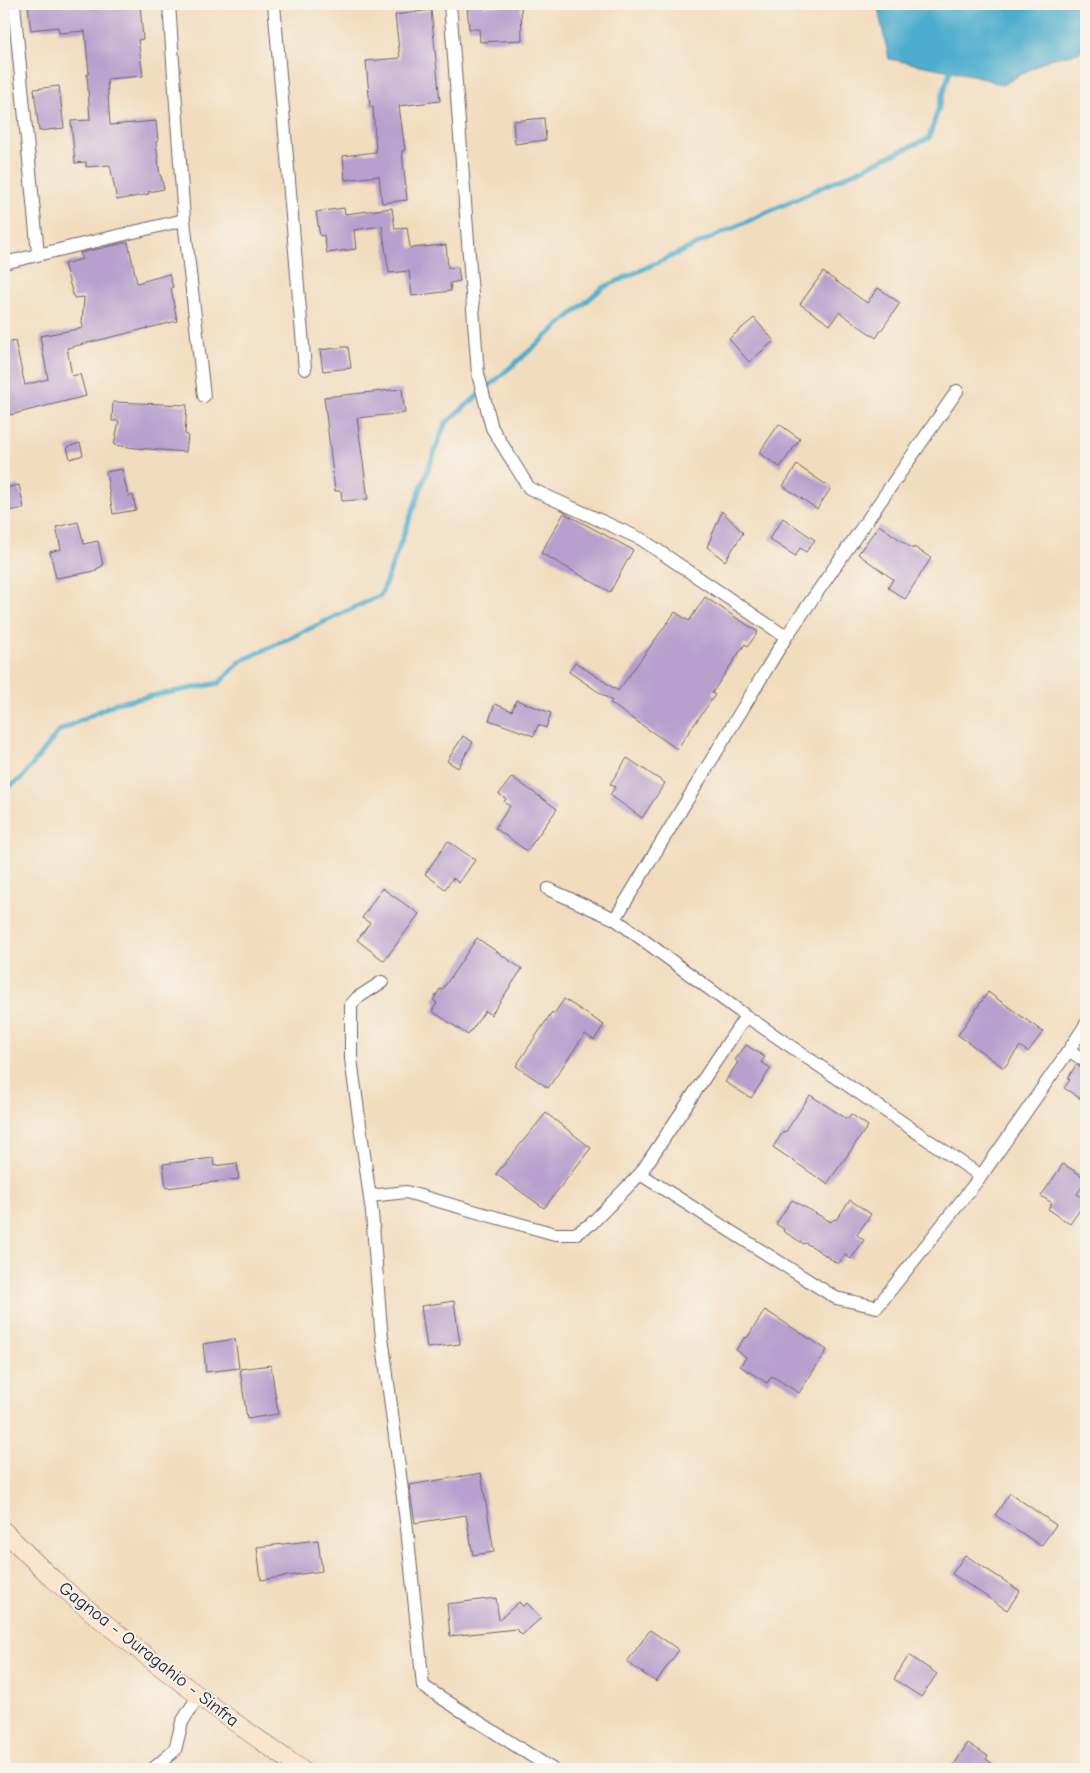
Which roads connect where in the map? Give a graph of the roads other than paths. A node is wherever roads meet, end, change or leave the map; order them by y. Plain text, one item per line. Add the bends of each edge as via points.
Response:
1 (14, 4) edge
2 (169, 4) edge
3 (274, 4) edge
4 (450, 4) edge
5 (184, 220) junction
6 (38, 254) junction
7 (4, 263) edge
8 (305, 369) dead end
9 (957, 391) dead end
10 (204, 396) dead end
11 (786, 637) junction
12 (548, 889) dead end
13 (614, 919) junction
14 (382, 982) dead end
15 (746, 1016) junction
16 (1086, 1024) edge
17 (1069, 1050) junction
18 (1086, 1062) edge
19 (640, 1174) junction
20 (981, 1176) junction
21 (370, 1196) junction
22 (4, 1531) edge
23 (199, 1695) junction
24 (153, 1769) edge
25 (301, 1769) edge
26 (552, 1769) edge

1 - 6 street
2 - 5 street
3 - 8 street
4 - 11 street via 478,374 492,428 529,488 640,538
5 - 6 street
5 - 10 street
6 - 7 street
9 - 11 street
11 - 13 street
12 - 13 street
13 - 15 street
14 - 21 street via 351,1005 351,1059
15 - 19 street
15 - 20 street
16 - 17 street
17 - 18 street
17 - 20 street
19 - 20 street via 836,1298 877,1307
19 - 21 street via 591,1224 575,1234 555,1234 406,1192
21 - 26 street via 381,1328 407,1528 423,1686
22 - 23 main road, Gagnoa - Ouragahio - Sinfra via 53,1579
23 - 24 street via 182,1722 175,1750
23 - 25 main road, Gagnoa - Ouragahio - Sinfra

